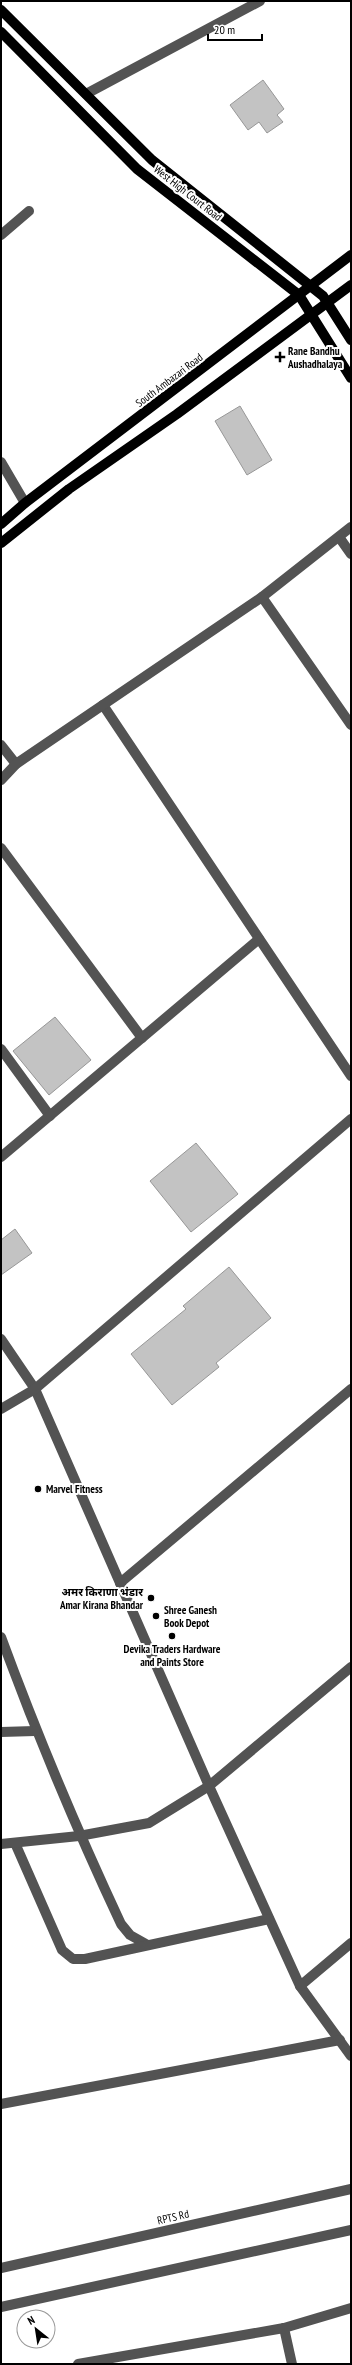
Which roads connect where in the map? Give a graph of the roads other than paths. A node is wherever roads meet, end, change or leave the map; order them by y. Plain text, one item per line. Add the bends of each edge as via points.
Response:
1 (260, 1) edge
2 (249, 4) edge
3 (1, 10) edge
4 (1, 32) edge
5 (86, 94) junction
6 (29, 211) dead end
7 (1, 235) edge
8 (351, 255) edge
9 (351, 285) edge
10 (311, 286) junction
11 (299, 295) junction
12 (325, 299) junction
13 (312, 314) junction
14 (351, 340) edge
15 (351, 378) edge
16 (1, 462) edge
17 (25, 503) junction
18 (1, 524) edge
19 (351, 527) edge
20 (339, 537) junction
21 (1, 543) edge
22 (351, 554) edge
23 (262, 597) junction
24 (103, 705) junction
25 (351, 725) edge
26 (1, 745) edge
27 (16, 764) junction
28 (1, 780) edge
29 (1, 848) edge
30 (259, 939) junction
31 (142, 1038) junction
32 (1, 1049) edge
33 (351, 1076) edge
34 (50, 1116) junction
35 (351, 1119) edge
36 (1, 1158) edge
37 (1, 1339) edge
38 (351, 1388) edge
39 (35, 1389) junction
40 (1, 1409) edge
41 (120, 1583) junction
42 (1, 1637) edge
43 (4, 1652) edge
44 (351, 1667) edge
45 (35, 1730) junction
46 (1, 1732) edge
47 (209, 1786) junction
48 (80, 1836) junction
49 (14, 1843) junction
50 (1, 1844) edge
51 (269, 1919) junction
52 (351, 1943) edge
53 (146, 1944) junction
54 (300, 1986) junction
55 (340, 2040) junction
56 (351, 2056) edge
57 (1, 2104) edge
58 (351, 2189) edge
59 (351, 2230) edge
60 (1, 2268) edge
61 (1, 2307) edge
62 (351, 2308) edge
63 (284, 2328) junction
64 (78, 2364) edge
65 (292, 2364) edge

1 - 2 street
2 - 5 street
3 - 5 main road, West High Court Road
4 - 11 main road, West High Court Road via 137,169
5 - 10 main road, West High Court Road via 152,160
6 - 7 street
8 - 10 main road, South Ambazari Road
9 - 12 main road
10 - 11 main road, South Ambazari Road
10 - 12 main road, West High Court Road
11 - 13 main road, West High Court Road
11 - 17 main road, South Ambazari Road
12 - 13 main road
12 - 14 main road, West High Court Road
13 - 15 main road, West High Court Road
13 - 21 main road via 177,414 69,489
16 - 17 street
17 - 18 main road, South Ambazari Road
19 - 20 street
20 - 22 street
20 - 23 street
23 - 24 street
23 - 25 street
24 - 27 street
24 - 30 street
26 - 27 street
27 - 28 street
29 - 31 street
30 - 31 street
30 - 33 street
31 - 34 street
32 - 34 street
34 - 36 street
35 - 39 street
37 - 39 street
38 - 41 street
39 - 40 street
39 - 41 street
41 - 47 street
42 - 43 street
43 - 45 street
44 - 47 street
45 - 46 street
45 - 48 street
47 - 48 street via 149,1823
47 - 51 street
48 - 49 street
48 - 53 street via 122,1924 130,1935
49 - 50 street
49 - 53 street via 62,1950 73,1959 85,1959
51 - 53 street
51 - 54 street
52 - 54 street
54 - 55 street
55 - 56 street
55 - 57 street
58 - 60 street, RPTS Rd
59 - 61 street
62 - 63 street
63 - 64 street
63 - 65 street

